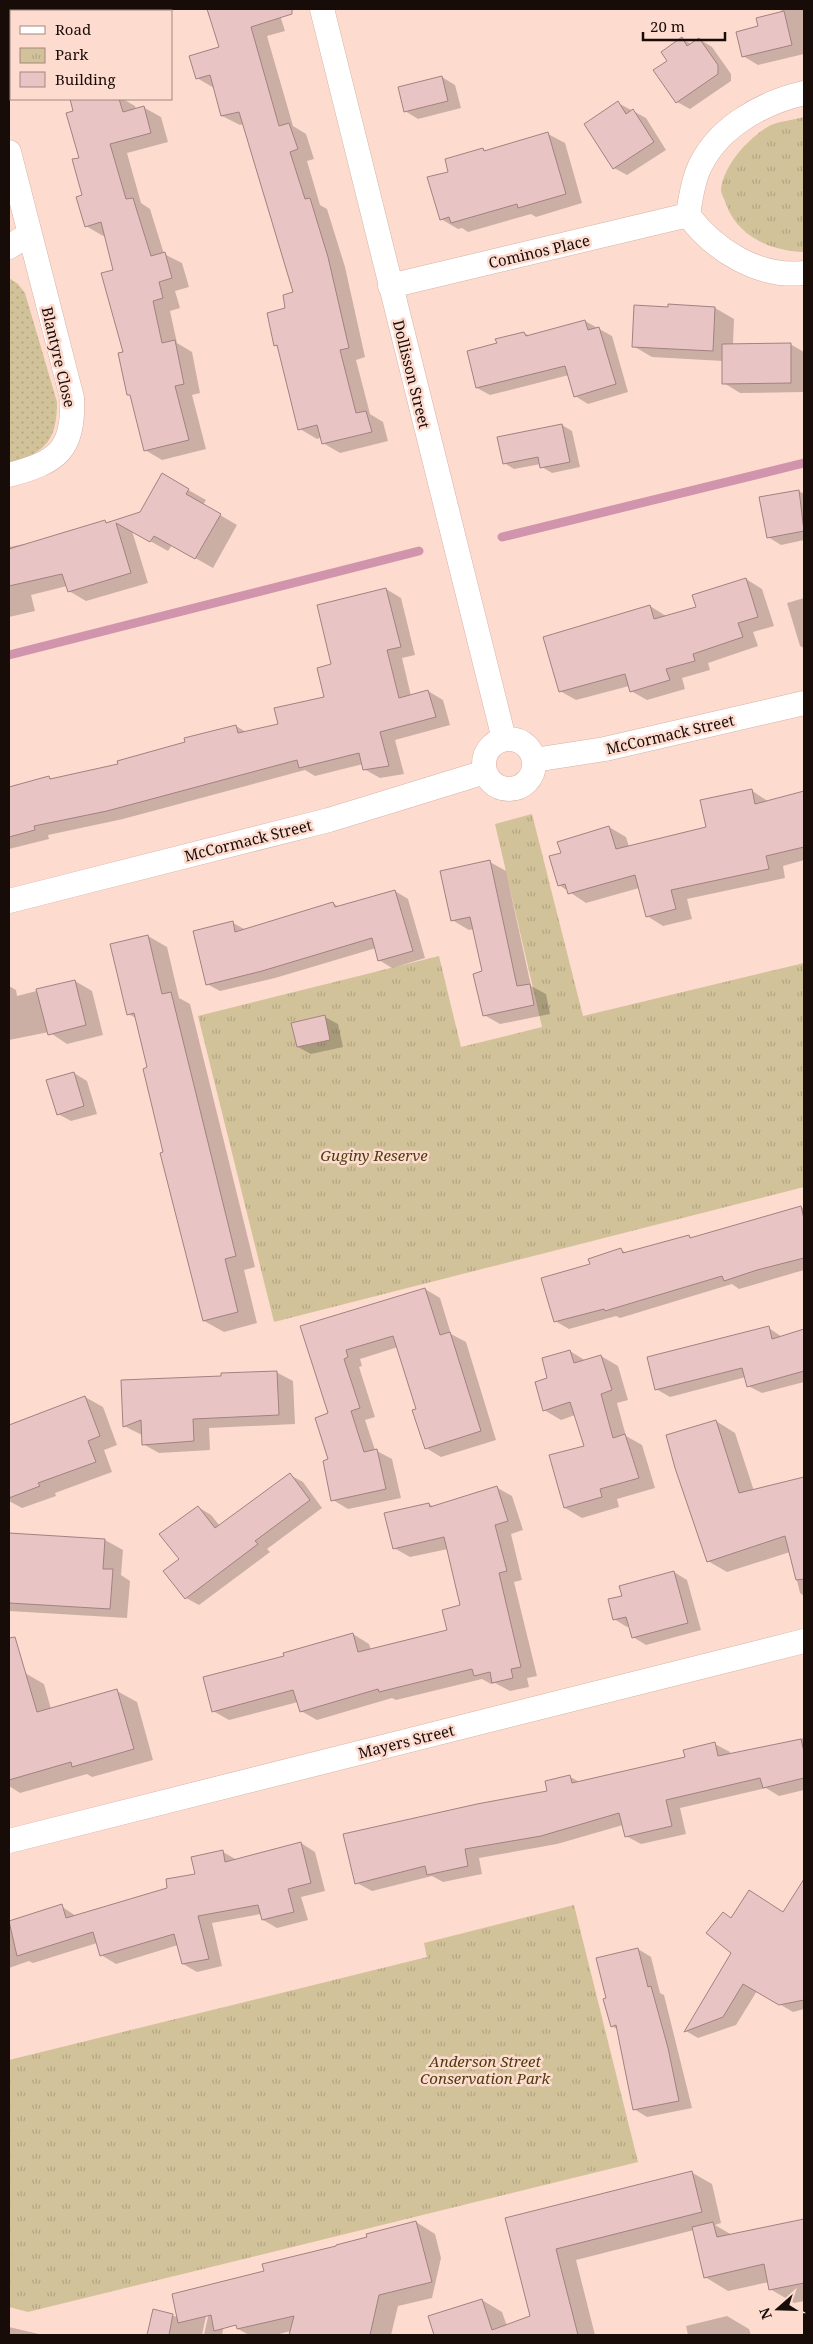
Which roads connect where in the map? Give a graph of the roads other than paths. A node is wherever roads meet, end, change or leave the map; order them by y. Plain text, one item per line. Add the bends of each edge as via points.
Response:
1 (322, 9) edge
2 (804, 93) edge
3 (9, 152) edge
4 (688, 215) junction
5 (18, 241) edge
6 (804, 273) edge
7 (390, 286) junction
8 (9, 475) edge
9 (804, 703) edge
10 (504, 739) junction
11 (534, 760) junction
12 (485, 772) junction
13 (9, 901) edge
14 (804, 1641) edge
15 (9, 1841) edge

1 - 7 street, Dollisson Street
2 - 4 street via 763,106 739,121 713,147 697,172
3 - 5 street, Blantyre Close
4 - 6 street via 699,230 722,250 743,261 772,271
4 - 7 street, Cominos Place
5 - 8 street, Blantyre Close via 72,398 72,415 62,450 35,468
7 - 10 street, Dollisson Street
9 - 11 street, McCormack Street via 605,749
10 - 11 street via 523,743
10 - 12 street via 489,748 484,759
11 - 12 street via 531,776 515,789 498,788
12 - 13 street, McCormack Street via 329,820
14 - 15 street, Mayers Street

